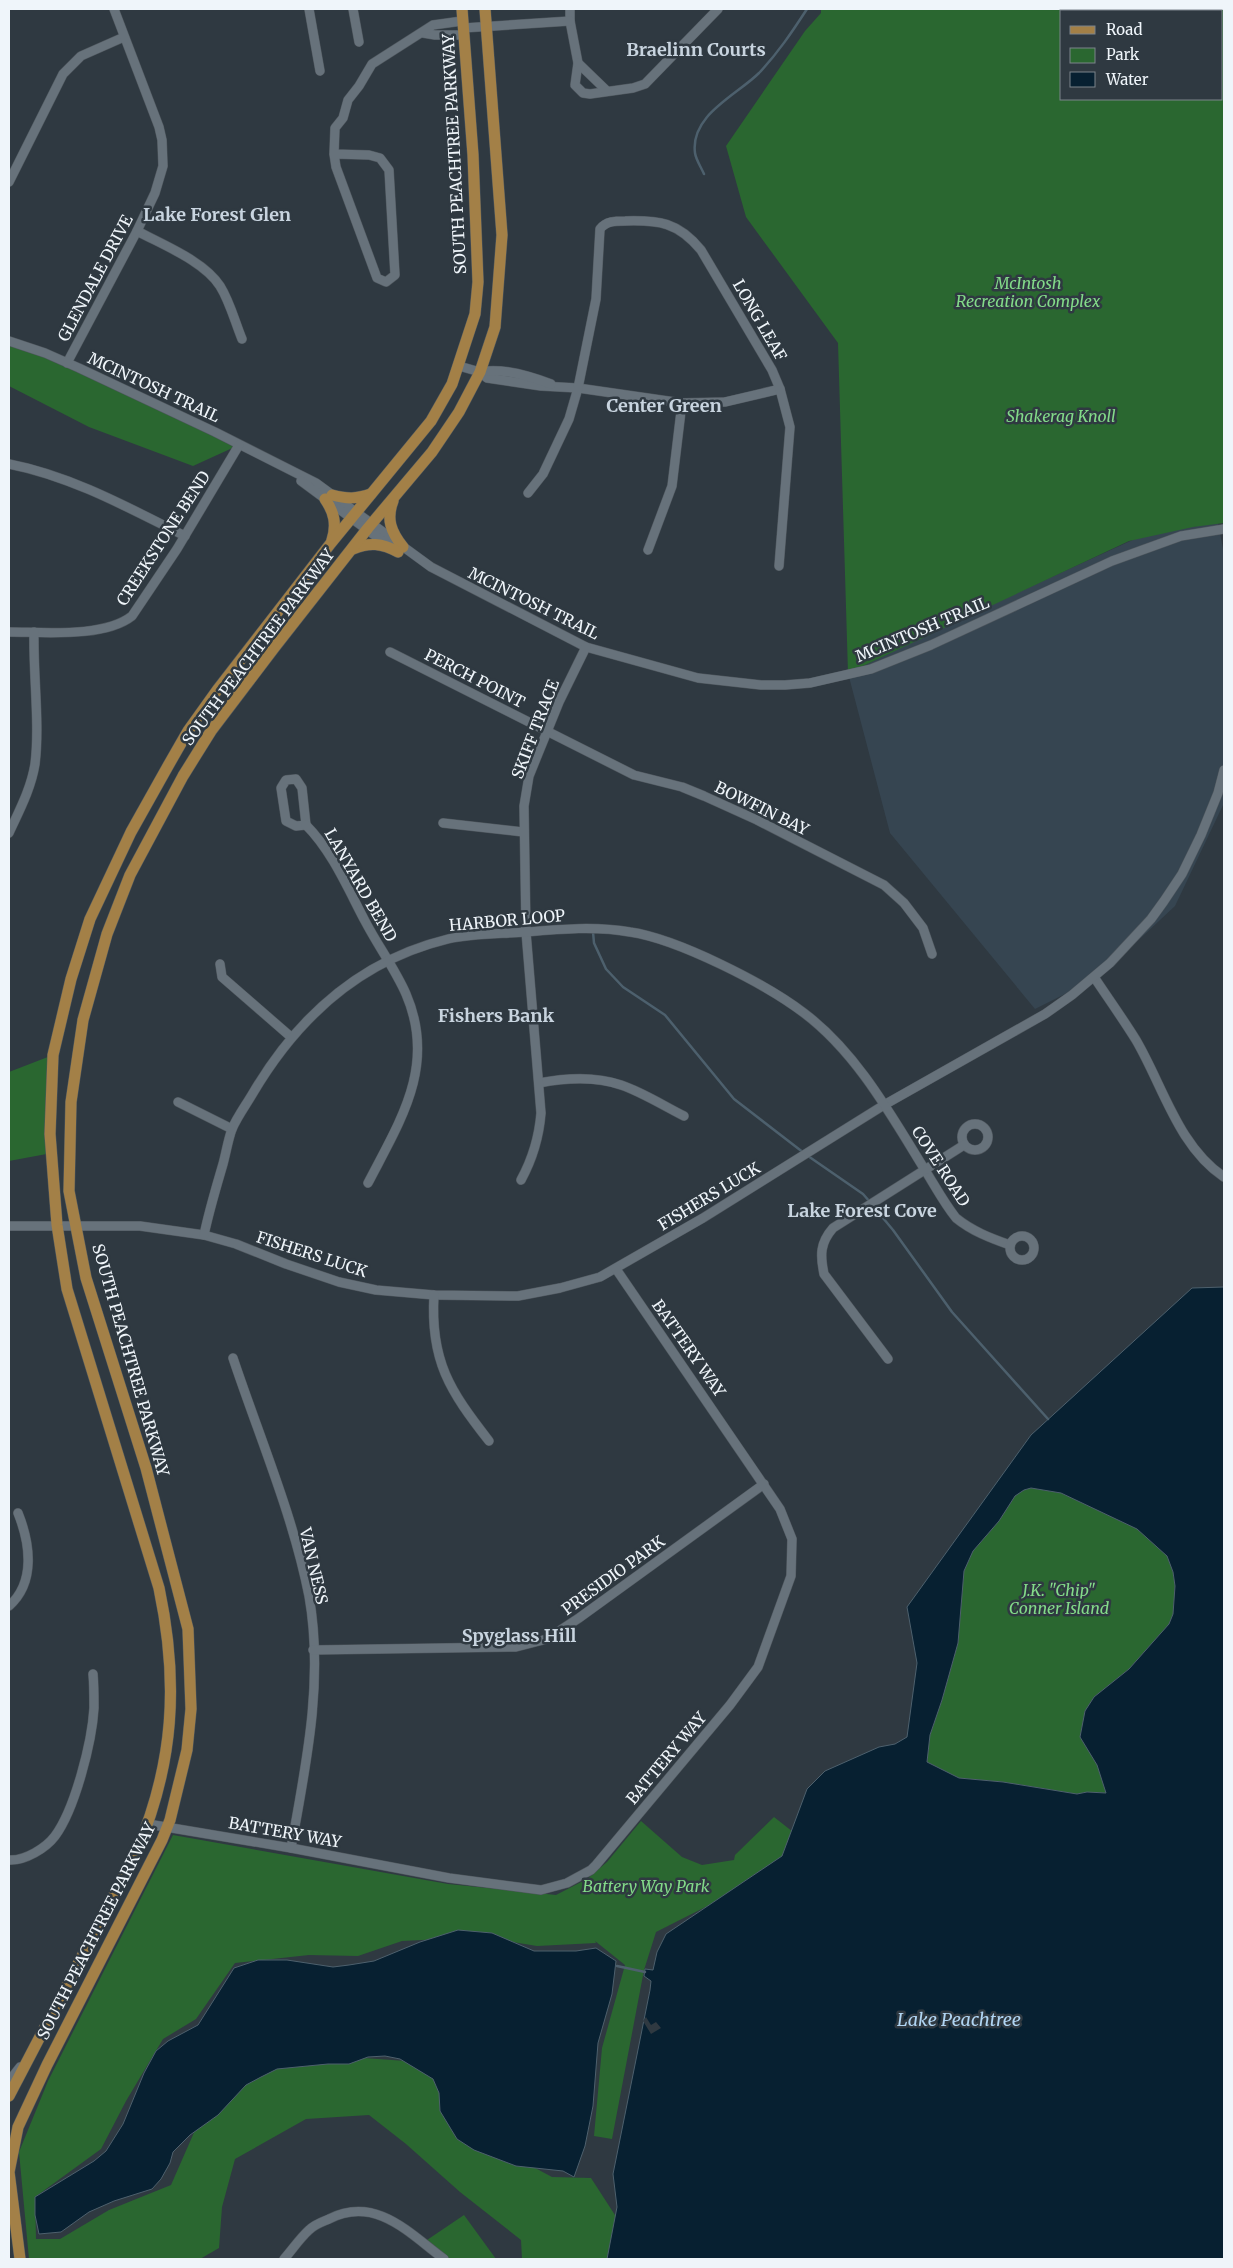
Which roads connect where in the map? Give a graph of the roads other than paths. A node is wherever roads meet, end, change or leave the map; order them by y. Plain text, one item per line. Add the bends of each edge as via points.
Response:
1 (114, 9) edge
2 (309, 9) edge
3 (353, 9) edge
4 (462, 9) edge
5 (486, 9) edge
6 (570, 9) edge
7 (718, 9) edge
8 (570, 21) junction
9 (487, 26) junction
10 (463, 28) junction
11 (423, 32) junction
12 (124, 37) junction
13 (359, 42) dead end
14 (578, 63) junction
15 (320, 71) dead end
16 (607, 91) junction
17 (334, 154) junction
18 (9, 182) edge
19 (138, 231) junction
20 (242, 340) dead end
21 (9, 341) edge
22 (67, 363) junction
23 (459, 366) junction
24 (480, 372) junction
25 (578, 388) junction
26 (780, 389) junction
27 (682, 403) junction
28 (239, 445) junction
29 (9, 464) edge
30 (528, 493) dead end
31 (371, 494) junction
32 (328, 497) junction
33 (394, 498) junction
34 (353, 516) junction
35 (369, 527) junction
36 (1224, 529) edge
37 (185, 536) junction
38 (331, 543) junction
39 (400, 549) junction
40 (351, 550) junction
41 (648, 550) dead end
42 (779, 566) dead end
43 (9, 632) edge
44 (34, 632) junction
45 (586, 648) junction
46 (390, 652) dead end
47 (547, 731) junction
48 (1224, 770) edge
49 (1223, 783) edge
50 (1221, 794) edge
51 (443, 823) dead end
52 (306, 825) junction
53 (524, 832) junction
54 (9, 833) edge
55 (526, 932) junction
56 (932, 954) dead end
57 (389, 961) junction
58 (220, 964) dead end
59 (1094, 977) junction
60 (291, 1037) junction
61 (539, 1083) junction
62 (178, 1102) dead end
63 (884, 1104) junction
64 (684, 1116) dead end
65 (232, 1129) junction
66 (964, 1144) dead end
67 (925, 1170) junction
68 (1224, 1176) edge
69 (521, 1180) dead end
70 (368, 1183) dead end
71 (57, 1225) junction
72 (76, 1225) junction
73 (9, 1226) edge
74 (204, 1235) junction
75 (1010, 1245) dead end
76 (616, 1269) junction
77 (434, 1295) junction
78 (233, 1358) dead end
79 (888, 1359) dead end
80 (489, 1441) dead end
81 (764, 1484) junction
82 (18, 1513) dead end
83 (9, 1606) edge
84 (314, 1650) junction
85 (93, 1674) dead end
86 (148, 1824) junction
87 (167, 1827) junction
88 (290, 1848) junction
89 (9, 1860) edge
90 (32, 2051) junction
91 (9, 2081) edge
92 (9, 2096) edge
93 (12, 2134) edge
94 (20, 2259) edge
95 (284, 2259) edge
96 (444, 2259) edge

1 - 12 street, GLENDALE DRIVE
2 - 15 street
3 - 13 street
4 - 10 main road, SOUTH PEACHTREE PARKWAY
5 - 9 main road, SOUTH PEACHTREE PARKWAY
6 - 8 street
7 - 16 street via 645,84
8 - 9 street
8 - 14 street
9 - 10 street
9 - 24 main road, SOUTH PEACHTREE PARKWAY via 502,235 495,327
10 - 11 street via 435,36
10 - 11 street via 433,25
10 - 23 main road, SOUTH PEACHTREE PARKWAY via 478,282 475,314
11 - 17 street via 372,64 348,100 343,118 335,128
12 - 18 street via 81,56 63,74
12 - 19 street, GLENDALE DRIVE via 159,127 163,153 160,179
14 - 16 street
14 - 16 street via 574,80 577,89 590,94
17 - 17 street via 380,158 389,170 396,275 386,282 377,278
19 - 20 street via 210,275 226,298
19 - 22 street, GLENDALE DRIVE
21 - 22 street, MCINTOSH TRAIL
22 - 28 street, MCINTOSH TRAIL
23 - 24 street
23 - 31 main road, SOUTH PEACHTREE PARKWAY via 431,421
24 - 25 street via 490,370 533,377 558,387
24 - 33 main road, SOUTH PEACHTREE PARKWAY via 459,412 432,452
25 - 26 street, LONG LEAF via 596,299 600,229 603,225 621,221 660,222 692,238 756,339
25 - 27 street
25 - 30 street via 569,419 546,466
26 - 27 street via 725,402
26 - 42 street, LONG LEAF via 790,427
27 - 41 street via 672,486
28 - 32 street, MCINTOSH TRAIL via 316,484
28 - 37 street, CREEKSTONE BEND
29 - 37 street via 80,485
31 - 32 main road via 358,498
31 - 34 main road, SOUTH PEACHTREE PARKWAY
32 - 34 street, MCINTOSH TRAIL
32 - 38 main road via 335,520
33 - 35 main road, SOUTH PEACHTREE PARKWAY
33 - 39 main road via 389,510 389,524
34 - 35 street, MCINTOSH TRAIL
34 - 38 main road, SOUTH PEACHTREE PARKWAY
35 - 39 street, MCINTOSH TRAIL
35 - 40 main road, SOUTH PEACHTREE PARKWAY
36 - 45 street, MCINTOSH TRAIL via 1180,536 1103,566 912,653 871,668 810,683 761,685 698,678
37 - 44 street, CREEKSTONE BEND via 149,593 122,624 96,631
38 - 71 main road, SOUTH PEACHTREE PARKWAY via 188,731 130,832 90,919 71,979 54,1055 50,1134
39 - 40 main road via 375,544
39 - 45 street, MCINTOSH TRAIL
40 - 72 main road, SOUTH PEACHTREE PARKWAY via 211,731 130,876 102,953 83,1020 73,1075 69,1191
43 - 44 street, CREEKSTONE BEND
44 - 54 street via 34,765 28,790
45 - 47 street, SKIFF TRACE
46 - 47 street, PERCH POINT
47 - 53 street, SKIFF TRACE via 529,776
47 - 56 street, BOWFIN BAY via 634,775 682,787 736,811 884,885 924,928
48 - 49 street, FISHERS LUCK
49 - 50 street, FISHERS LUCK
50 - 59 street, FISHERS LUCK via 1182,874 1164,901
51 - 53 street
52 - 52 street, LANYARD BEND via 296,826 286,821 281,788 286,780 296,779 302,788
52 - 57 street, LANYARD BEND via 325,848
53 - 55 street, SKIFF TRACE
55 - 57 street, HARBOR LOOP via 450,939
55 - 61 street, SKIFF TRACE
55 - 63 street, HARBOR LOOP via 587,928 632,932 716,963 786,1000 834,1039
57 - 60 street, HARBOR LOOP via 347,985 307,1018
57 - 70 street, LANYARD BEND via 406,995 415,1023 416,1071 407,1108
58 - 60 street via 222,977
59 - 63 street, FISHERS LUCK via 1045,1014
59 - 68 street via 1136,1041 1188,1139
60 - 65 street, HARBOR LOOP
61 - 64 street via 580,1079 621,1085
61 - 69 street, SKIFF TRACE via 539,1135 532,1161
62 - 65 street
63 - 67 street, COVE ROAD
63 - 76 street, FISHERS LUCK
65 - 74 street, HARBOR LOOP
66 - 67 street
67 - 75 street, COVE ROAD via 956,1218 986,1236
67 - 79 street via 833,1228 821,1246 824,1274
71 - 72 street, FISHERS LUCK
71 - 73 street, FISHERS LUCK
71 - 86 main road, SOUTH PEACHTREE PARKWAY via 67,1288 159,1588 167,1628 171,1675 168,1747
72 - 74 street, FISHERS LUCK via 140,1226
72 - 87 main road, SOUTH PEACHTREE PARKWAY via 86,1278 146,1468 188,1629 191,1708 187,1750
74 - 77 street, FISHERS LUCK via 338,1282 376,1290
76 - 77 street, FISHERS LUCK via 600,1277 518,1296
76 - 81 street, BATTERY WAY
77 - 80 street via 432,1322 441,1366 460,1401
78 - 84 street, VAN NESS via 286,1512 309,1597
81 - 84 street, PRESIDIO PARK via 579,1618 534,1644 446,1650
81 - 88 street, BATTERY WAY via 788,1524 793,1557 791,1576 762,1659 730,1705 591,1870 567,1883 541,1890 449,1878
82 - 83 street via 30,1561 19,1592
84 - 88 street, VAN NESS via 310,1747
85 - 89 street via 94,1710 88,1744 63,1823 54,1838 41,1848
86 - 87 street, BATTERY WAY
86 - 90 main road, SOUTH PEACHTREE PARKWAY via 136,1853
87 - 88 street, BATTERY WAY
87 - 93 main road, SOUTH PEACHTREE PARKWAY
90 - 91 street
90 - 92 main road, SOUTH PEACHTREE PARKWAY
93 - 94 main road, SOUTH PEACHTREE PARKWAY via 9,2172
95 - 96 street via 314,2226 340,2213 370,2212 409,2230

